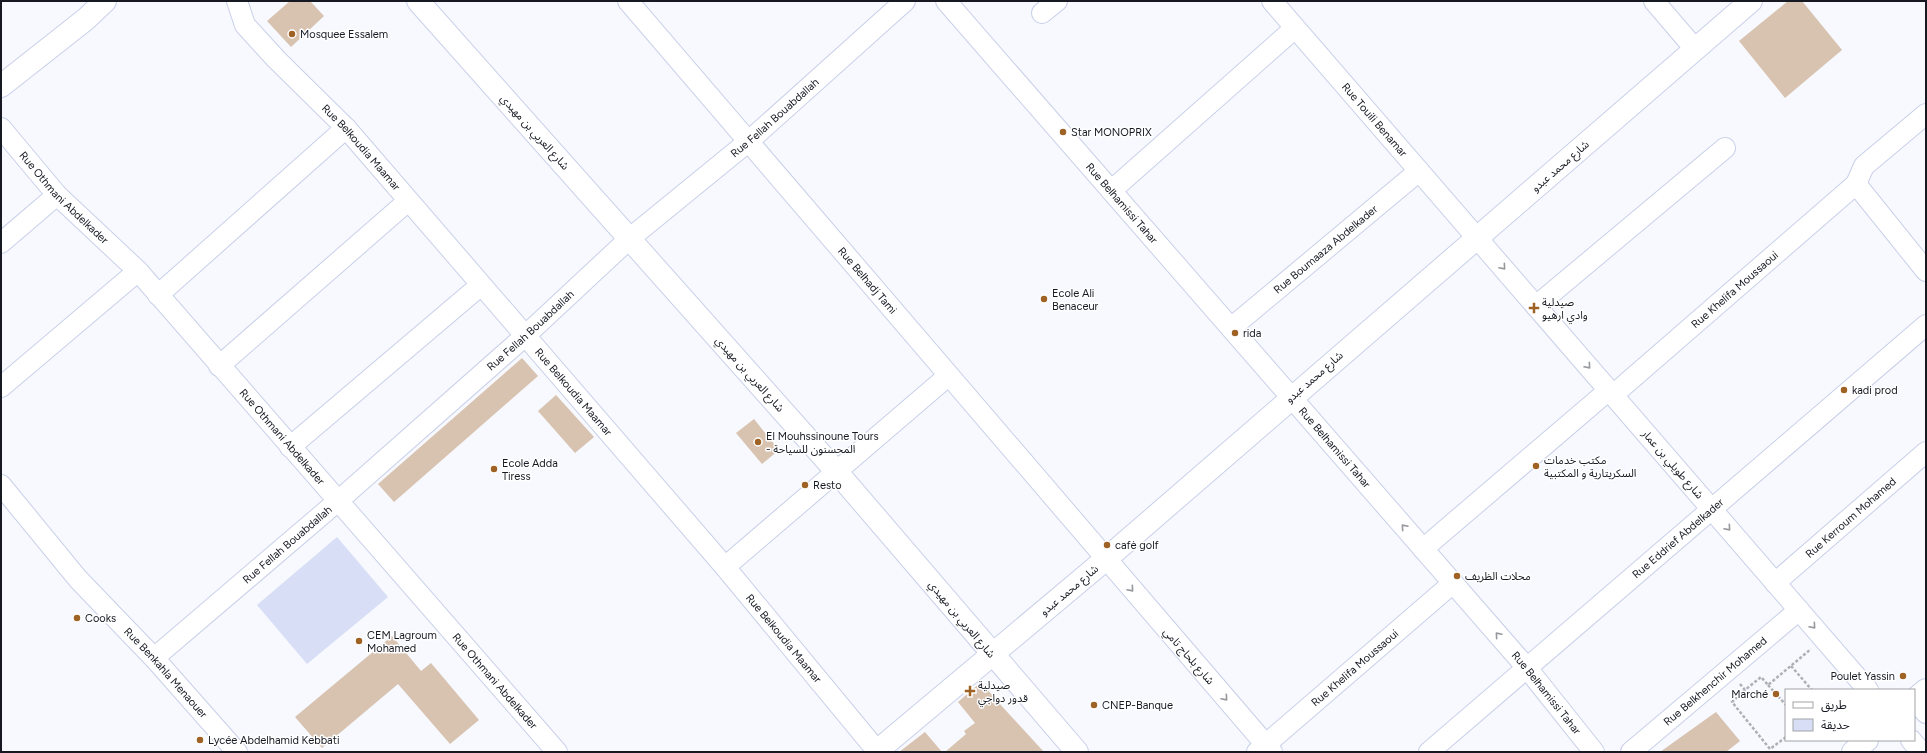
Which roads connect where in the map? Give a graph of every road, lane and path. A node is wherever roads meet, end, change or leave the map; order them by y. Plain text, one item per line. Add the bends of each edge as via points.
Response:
1 (106, 1) edge
2 (237, 1) edge
3 (418, 1) edge
4 (628, 1) edge
5 (905, 1) edge
6 (946, 1) edge
7 (1272, 1) edge
8 (1654, 1) edge
9 (1751, 1) edge
10 (1296, 28) junction
11 (1695, 50) junction
12 (1, 86) edge
13 (1926, 114) edge
14 (1, 128) edge
15 (346, 128) junction
16 (750, 141) junction
17 (1724, 148) dead end
18 (1419, 171) junction
19 (1856, 184) junction
20 (1112, 190) junction
21 (57, 195) junction
22 (408, 201) junction
23 (629, 238) junction
24 (1477, 238) junction
25 (1, 243) edge
26 (138, 271) junction
27 (1926, 271) edge
28 (481, 285) junction
29 (158, 295) junction
30 (1536, 306) junction
31 (1926, 325) edge
32 (1231, 328) junction
33 (525, 336) junction
34 (219, 366) junction
35 (948, 376) junction
36 (1, 387) edge
37 (1611, 393) junction
38 (1291, 397) junction
39 (290, 447) junction
40 (1926, 452) edge
41 (836, 471) junction
42 (1, 485) edge
43 (338, 501) junction
44 (1712, 509) junction
45 (1423, 549) junction
46 (1106, 559) junction
47 (724, 567) junction
48 (1453, 583) junction
49 (1775, 583) junction
50 (1799, 610) junction
51 (1823, 638) junction
52 (992, 654) junction
53 (154, 658) junction
54 (1791, 666) junction
55 (1527, 668) junction
56 (1728, 670) junction
57 (1768, 685) junction
58 (1811, 689) edge
59 (1867, 689) edge
60 (1745, 690) junction
61 (1926, 690) edge
62 (1915, 699) edge
63 (1915, 701) edge
64 (1785, 704) edge
65 (1926, 713) edge
66 (1785, 738) edge
67 (1866, 741) edge
68 (1912, 741) edge
69 (1265, 750) edge
70 (237, 752) edge
71 (557, 752) edge
72 (877, 752) edge
73 (1077, 752) edge
74 (1429, 752) edge
75 (1594, 752) edge
76 (1631, 752) edge
77 (1853, 752) edge
78 (1921, 752) edge

1 - 12 street
2 - 15 street, Rue Belkoudia Maamar via 245,25
3 - 23 street, شارع العربي بن مهيدي
4 - 16 street, Rue Belhadj Tami
5 - 16 street, Rue Fellah Bouabdallah
6 - 20 street, Rue Belhamissi Tahar
7 - 10 street, Rue Touili Benamar
8 - 11 street
9 - 11 street, شارع محمد عبدو
10 - 18 street, Rue Touili Benamar
10 - 20 street
11 - 24 street, شارع محمد عبدو
13 - 19 street via 1864,166
14 - 21 street, Rue Othmani Abdelkader
15 - 22 street, Rue Belkoudia Maamar
15 - 29 street
16 - 23 street, Rue Fellah Bouabdallah
16 - 35 street, Rue Belhadj Tami
17 - 30 street
18 - 24 street, Rue Touili Benamar
18 - 32 street, Rue Boumaaza Abdelkader
19 - 27 street
19 - 37 street, Rue Khelifa Moussaoui
20 - 32 street, Rue Belhamissi Tahar
21 - 25 street
21 - 26 street, Rue Othmani Abdelkader
22 - 28 street, Rue Belkoudia Maamar
22 - 34 street
23 - 33 street, Rue Fellah Bouabdallah
23 - 41 street, شارع العربي بن مهيدي
24 -> 30 street, شارع طويلي بن عمار
24 - 38 street, شارع محمد عبدو
26 - 29 street, Rue Othmani Abdelkader
26 - 36 street
28 - 33 street, Rue Belkoudia Maamar
28 - 39 street
29 - 34 street, Rue Othmani Abdelkader
30 -> 37 street, شارع طويلي بن عمار
31 - 44 street, Rue Eddrief Abdelkader
32 - 38 street, Rue Belhamissi Tahar
33 - 43 street, Rue Fellah Bouabdallah
33 - 47 street, Rue Belkoudia Maamar
34 - 39 street, Rue Othmani Abdelkader
35 - 41 street
35 - 46 street, Rue Belhadj Tami
37 - 44 street, شارع طويلي بن عمار
37 - 45 street, Rue Khelifa Moussaoui
45 -> 38 street, Rue Belhamissi Tahar
38 - 46 street, شارع محمد عبدو
39 - 43 street, Rue Othmani Abdelkader
40 - 49 street, Rue Kerroum Mohamed
41 - 47 street
41 - 52 street, شارع العربي بن مهيدي
42 - 53 street, Rue Benkahla Menaouer via 78,579
43 - 53 street, Rue Fellah Bouabdallah
43 - 71 street, Rue Othmani Abdelkader
44 -> 49 street, شارع طويلي بن عمار
44 - 55 street, Rue Eddrief Abdelkader
45 - 48 street, Rue Belhamissi Tahar
46 - 52 street, شارع محمد عبدو
46 -> 69 street, شارع بلحاج تامي
47 - 72 street, Rue Belkoudia Maamar
55 -> 48 street, Rue Belhamissi Tahar
48 - 69 street, Rue Khelifa Moussaoui
49 - 50 street, شارع طويلي بن عمار
50 -> 51 street, شارع طويلي بن عمار
50 - 56 street, Rue Belkhenchir Mohamed
51 - 54 path
51 - 59 street, شارع طويلي بن عمار
52 - 72 street, شارع محمد عبدو
52 - 73 street, شارع العربي بن مهيدي
53 - 70 street, Rue Benkahla Menaouer
54 - 57 path
54 - 58 path
55 - 74 street, Rue Eddrief Abdelkader
55 - 75 street, Rue Belhamissi Tahar
56 - 60 path
56 - 76 street, Rue Belkhenchir Mohamed
57 - 60 path via 1761,677
57 - 64 path
60 - 66 path via 1732,702 1770,748
61 - 62 street
63 - 65 street
67 - 77 street
68 - 78 street

